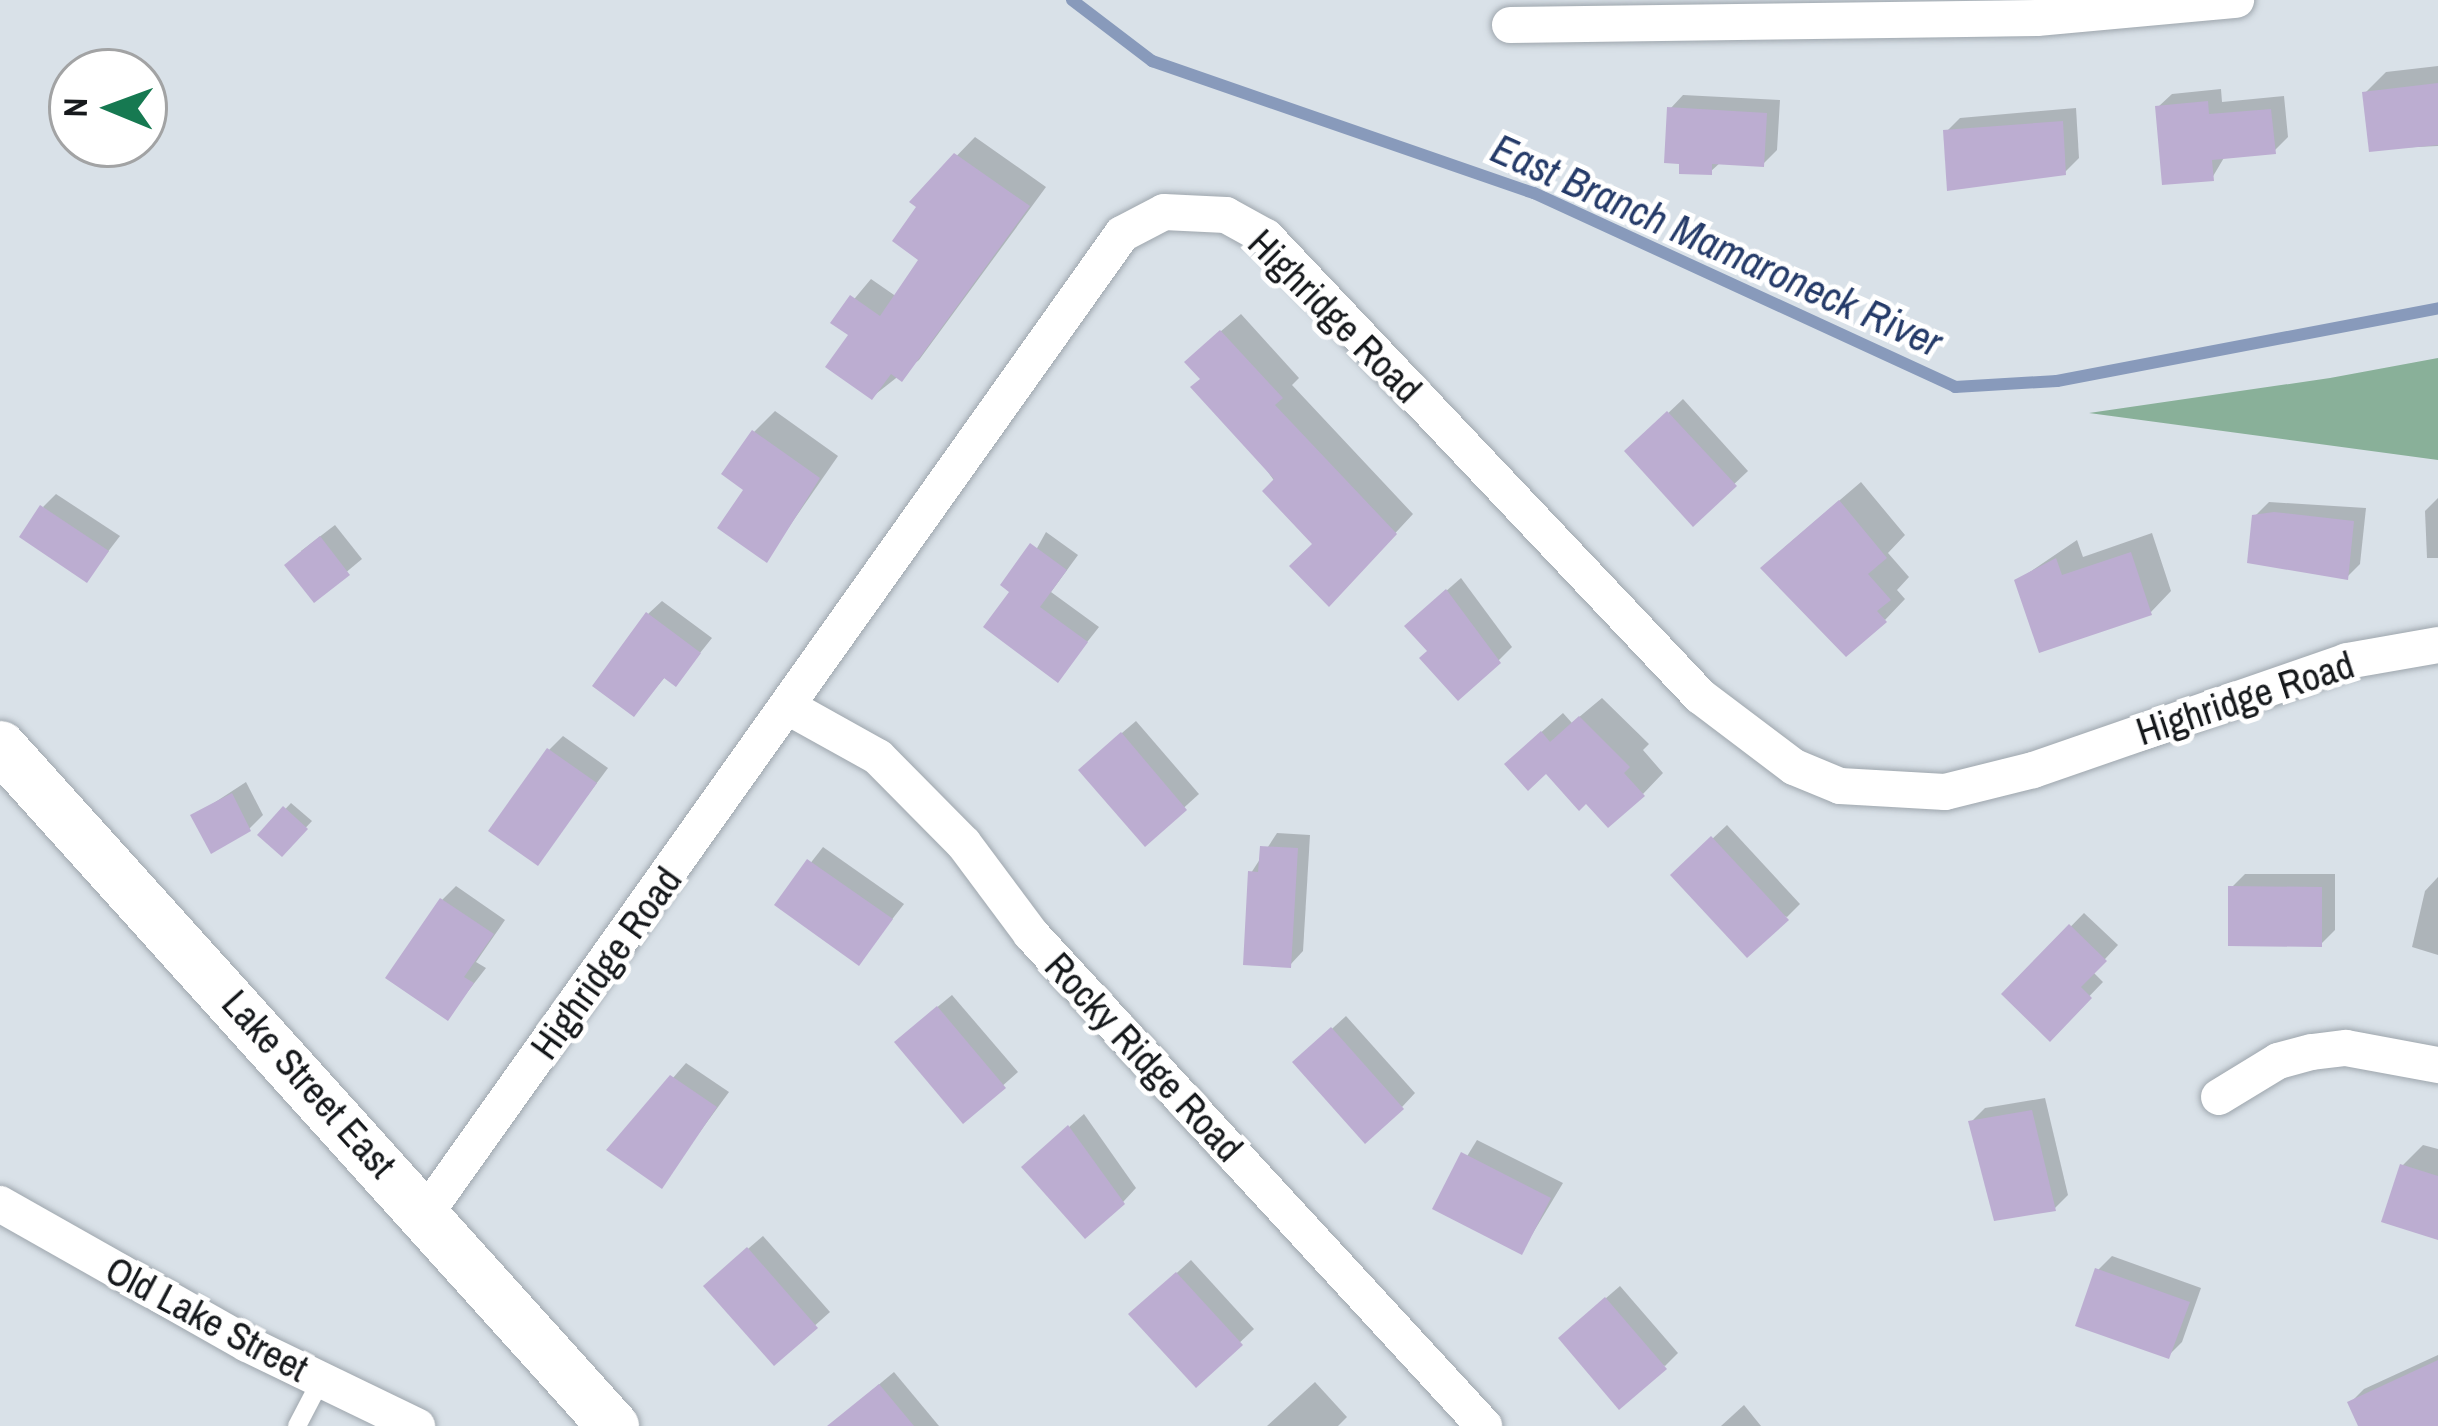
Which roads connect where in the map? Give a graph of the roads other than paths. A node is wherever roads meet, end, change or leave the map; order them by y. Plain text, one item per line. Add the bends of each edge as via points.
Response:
1 (2236, 0) edge
2 (2189, 3) edge
3 (1510, 25) dead end
4 (2438, 645) edge
5 (790, 708) junction
6 (0, 746) edge
7 (2438, 1065) edge
8 (2218, 1096) dead end
9 (0, 1204) edge
10 (426, 1214) junction
11 (321, 1380) junction
12 (296, 1426) edge
13 (417, 1426) edge
14 (613, 1426) edge
15 (1484, 1426) edge

1 - 2 street
2 - 3 street via 1856,24
4 - 5 street, Highridge Road via 2347,661 1945,792 1840,786 1794,767 1700,696 1265,237 1226,215 1164,212 1122,234
5 - 10 street, Highridge Road
5 - 15 street, Rocky Ridge Road via 878,757 950,829 1031,934
6 - 10 main road, Lake Street East
7 - 8 street via 2346,1048 2312,1052 2278,1061
9 - 11 street, Old Lake Street
10 - 14 main road, Lake Street East
11 - 12 lane
11 - 13 street, Old Lake Street

